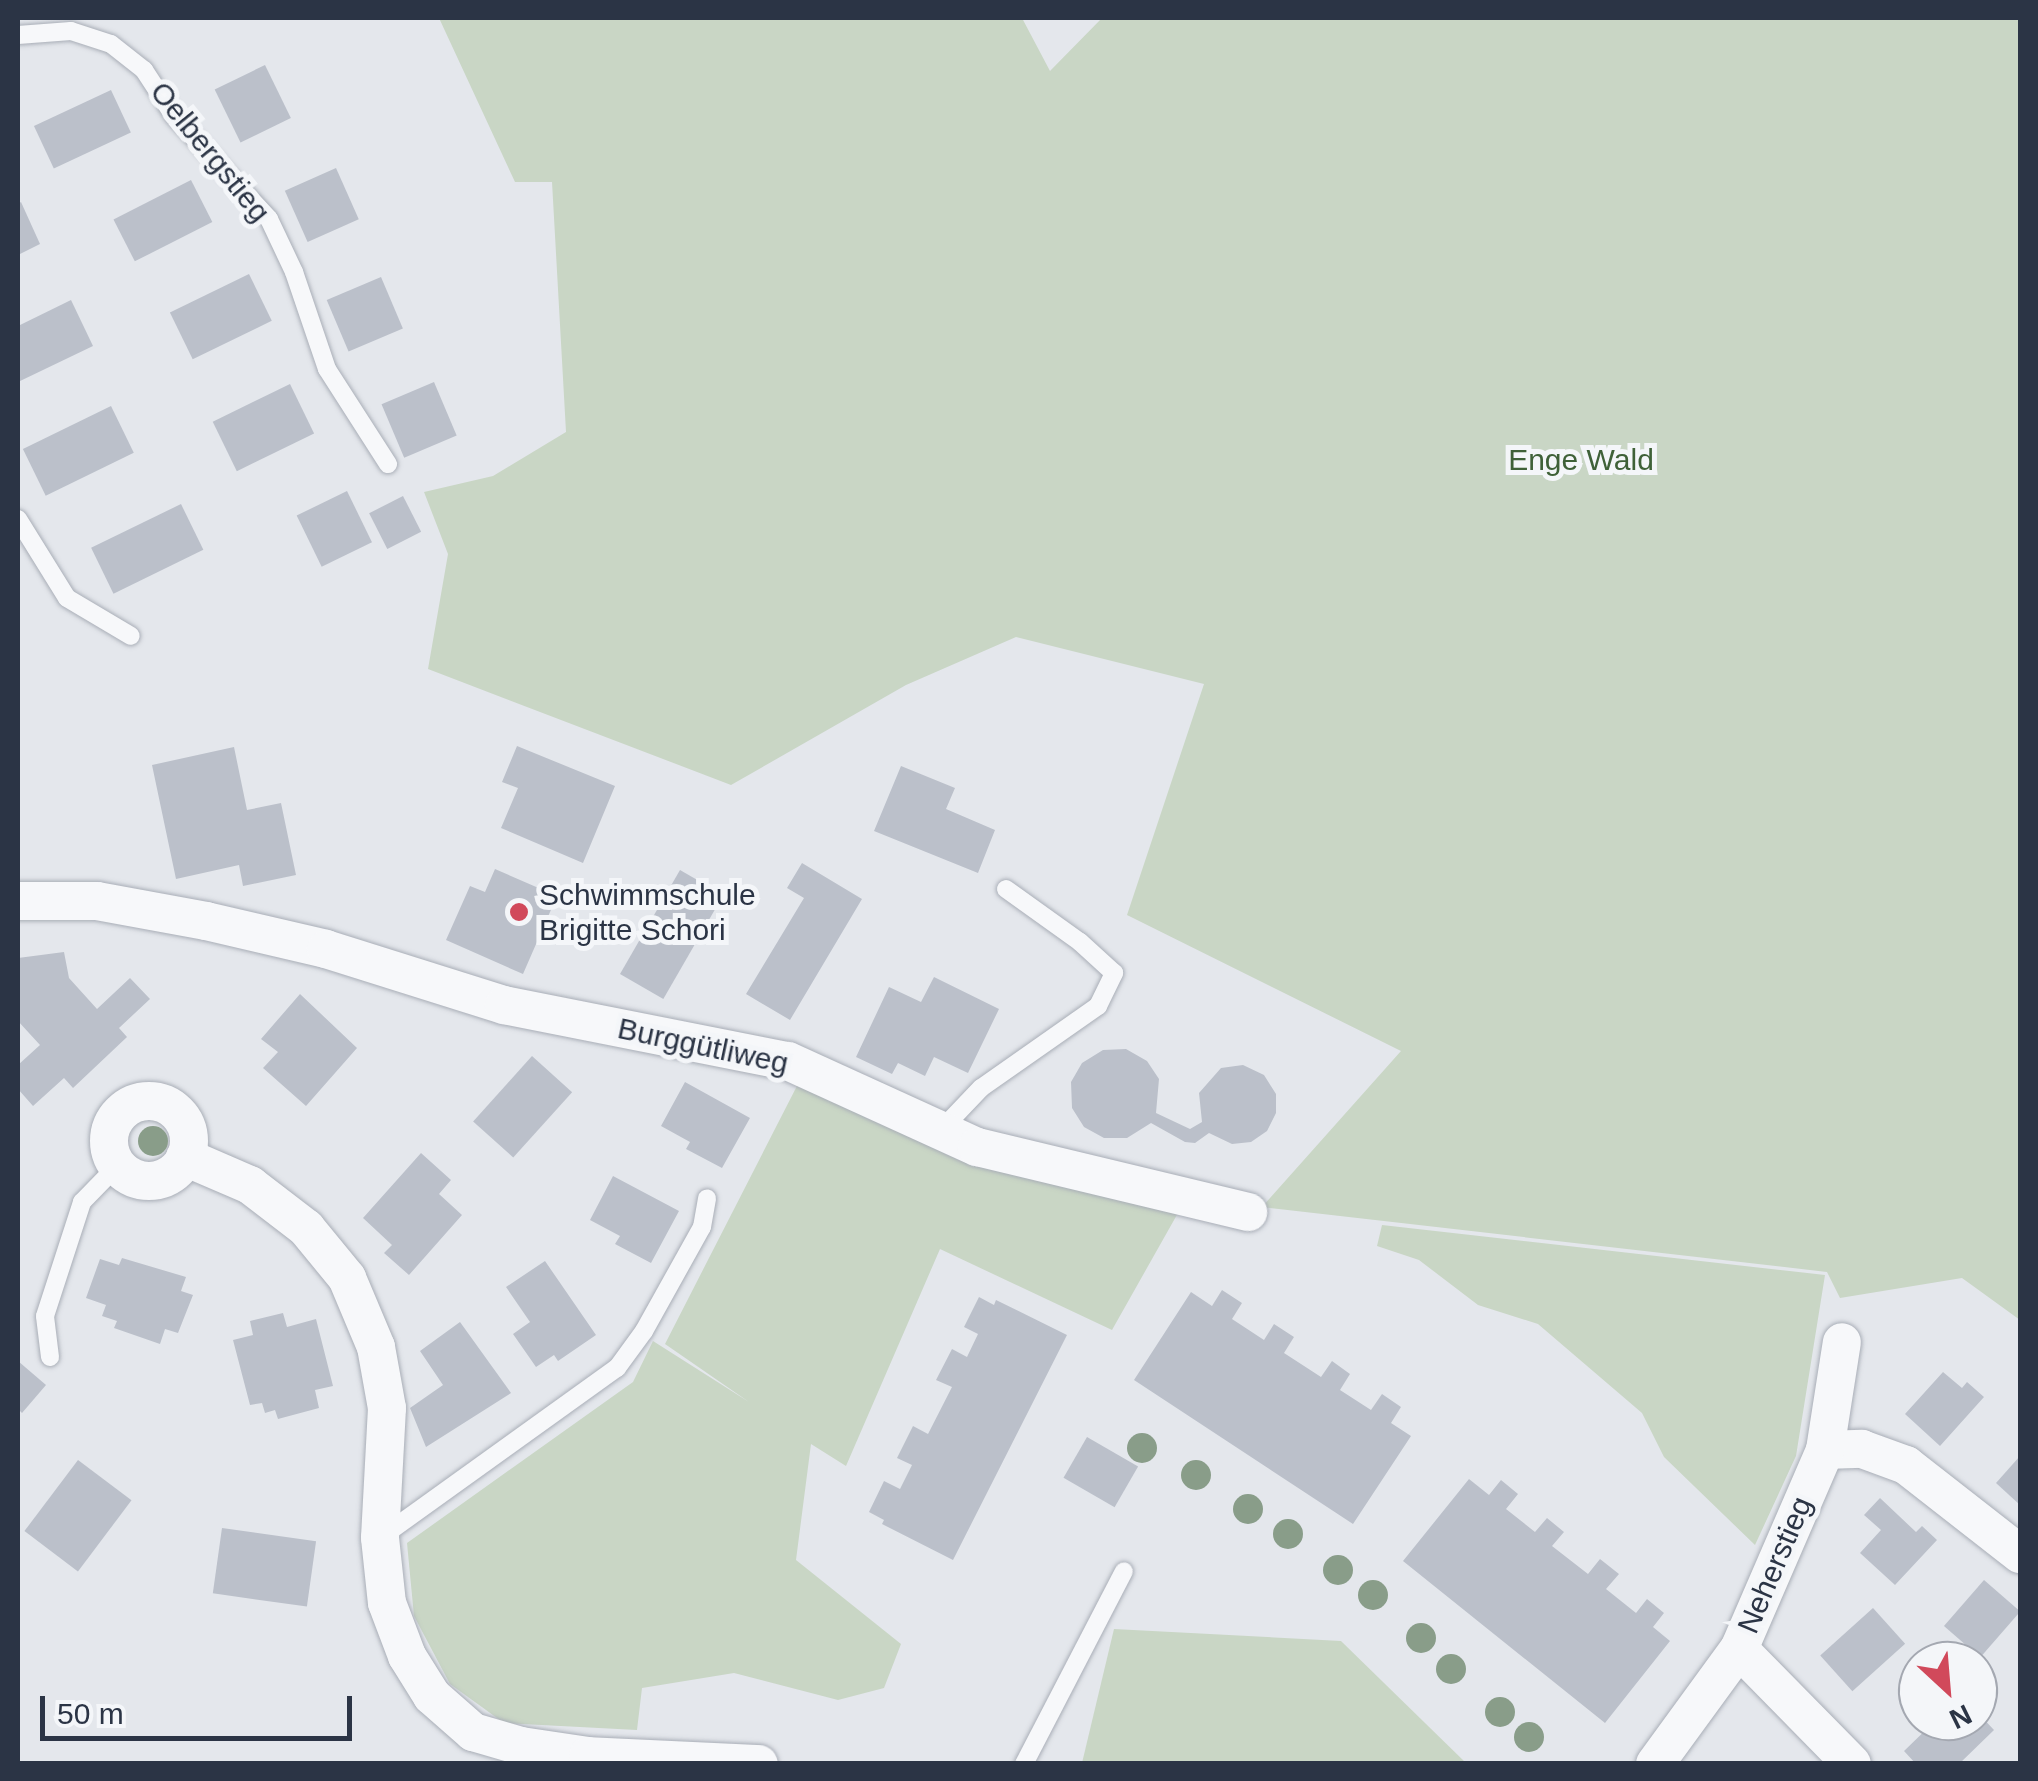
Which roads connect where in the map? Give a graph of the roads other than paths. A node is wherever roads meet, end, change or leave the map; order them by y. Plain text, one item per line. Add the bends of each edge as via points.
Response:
1 (18, 35) edge
2 (388, 464) dead end
3 (18, 519) edge
4 (130, 636) dead end
5 (1006, 889) dead end
6 (18, 900) edge
7 (942, 1130) junction
8 (185, 1157) junction
9 (117, 1166) junction
10 (707, 1198) dead end
11 (1248, 1212) dead end
12 (1842, 1342) dead end
13 (50, 1358) dead end
14 (1825, 1450) junction
15 (380, 1538) junction
16 (2020, 1554) edge
17 (1124, 1570) dead end
18 (1738, 1649) junction
19 (759, 1764) edge
20 (1024, 1764) edge
21 (1655, 1764) edge
22 (1852, 1764) edge

1 - 2 lane, Oelbergstieg via 72,32 111,44 144,70 174,116 269,219 327,369
3 - 4 lane via 67,598
5 - 7 lane via 1114,973 1098,1006 982,1088
6 - 7 street, Burggütliweg via 97,901 206,920 504,1004 788,1061
7 - 11 street, Burggütliweg via 977,1147
8 - 9 street via 167,1177 154,1180
8 - 9 street via 188,1133 177,1112 142,1102 128,1107 112,1127
8 - 15 street via 250,1185 306,1228 346,1278 376,1347 387,1408
9 - 13 lane via 82,1202 44,1316
10 - 15 lane via 702,1227 617,1368
12 - 14 street, Neherstieg
14 - 16 street via 1862,1448 1906,1465
14 - 18 street, Neherstieg
15 - 19 street via 388,1603 407,1656 432,1696 473,1732 588,1756
17 - 20 lane
18 - 21 street, Neherstieg
18 - 22 street

